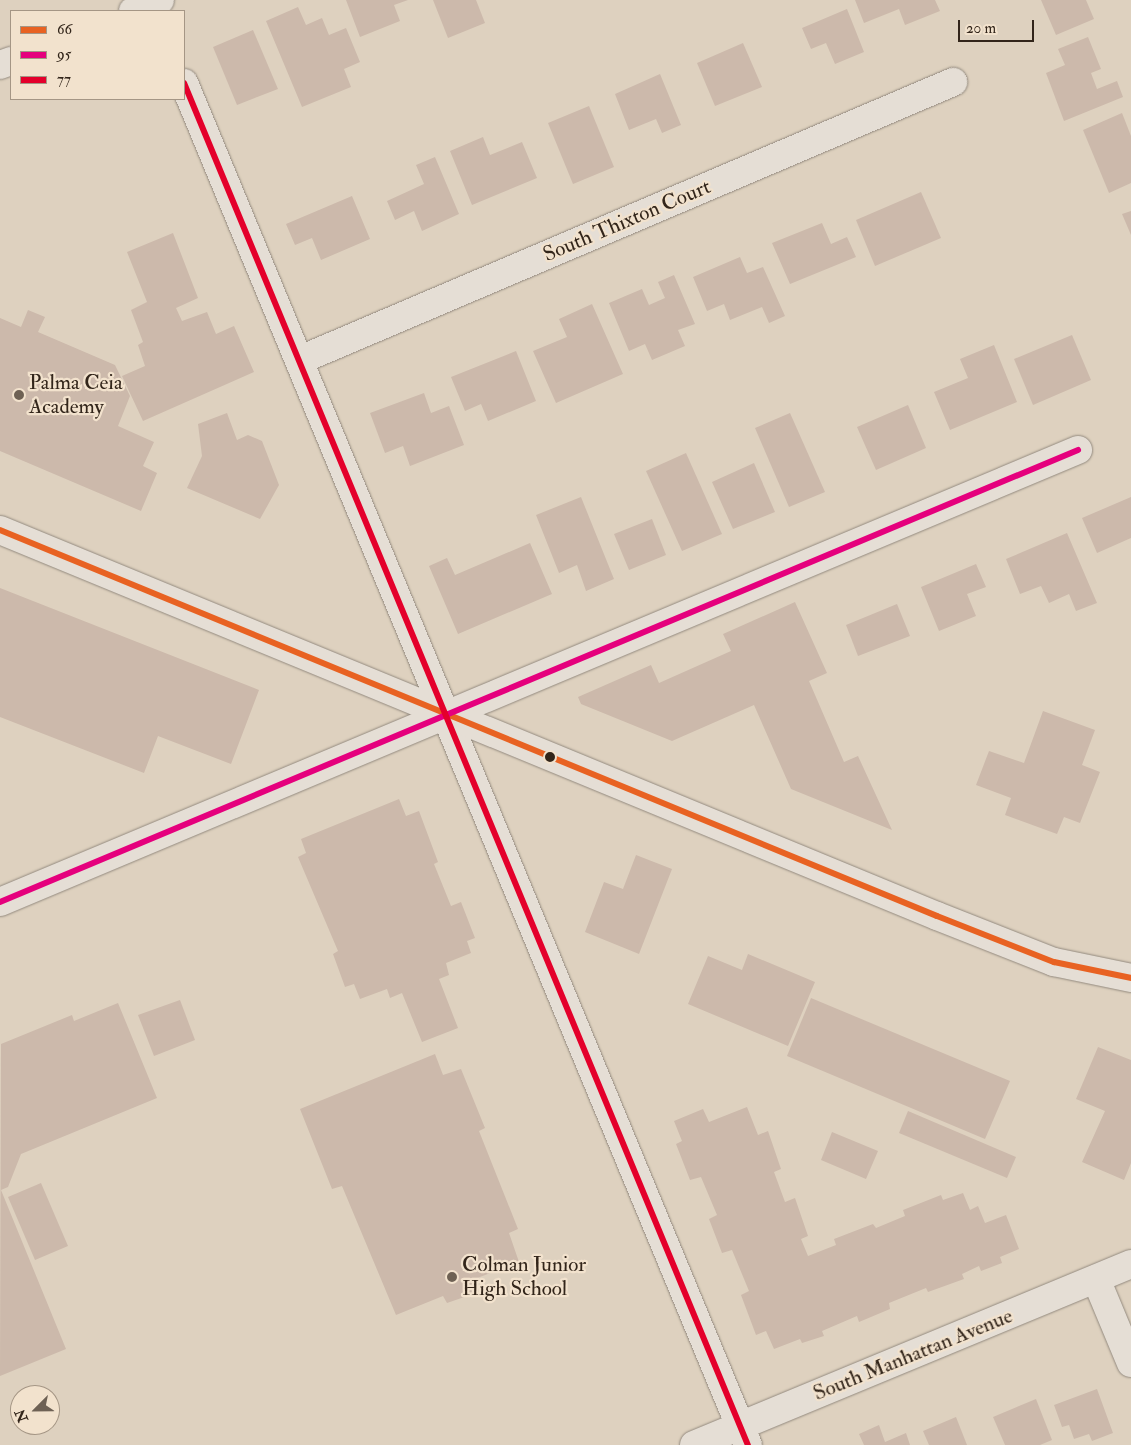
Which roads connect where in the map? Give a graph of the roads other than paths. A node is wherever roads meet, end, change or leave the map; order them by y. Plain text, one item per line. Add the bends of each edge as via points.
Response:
1 (953, 82) dead end
2 (185, 85) edge
3 (300, 360) junction
4 (1078, 450) dead end
5 (0, 530) edge
6 (446, 715) junction
7 (0, 902) edge
8 (1131, 978) edge
9 (1131, 1264) edge
10 (1096, 1279) junction
11 (1131, 1363) edge
12 (744, 1435) edge
13 (694, 1445) edge

1 - 3 street, South Thixton Court
2 - 3 street
3 - 6 street
4 - 6 street
5 - 6 street
6 - 7 street
6 - 8 street via 1054,962
6 - 12 street
9 - 10 street, South Manhattan Avenue
10 - 11 street
10 - 12 street, South Manhattan Avenue
12 - 13 street, South Manhattan Avenue

